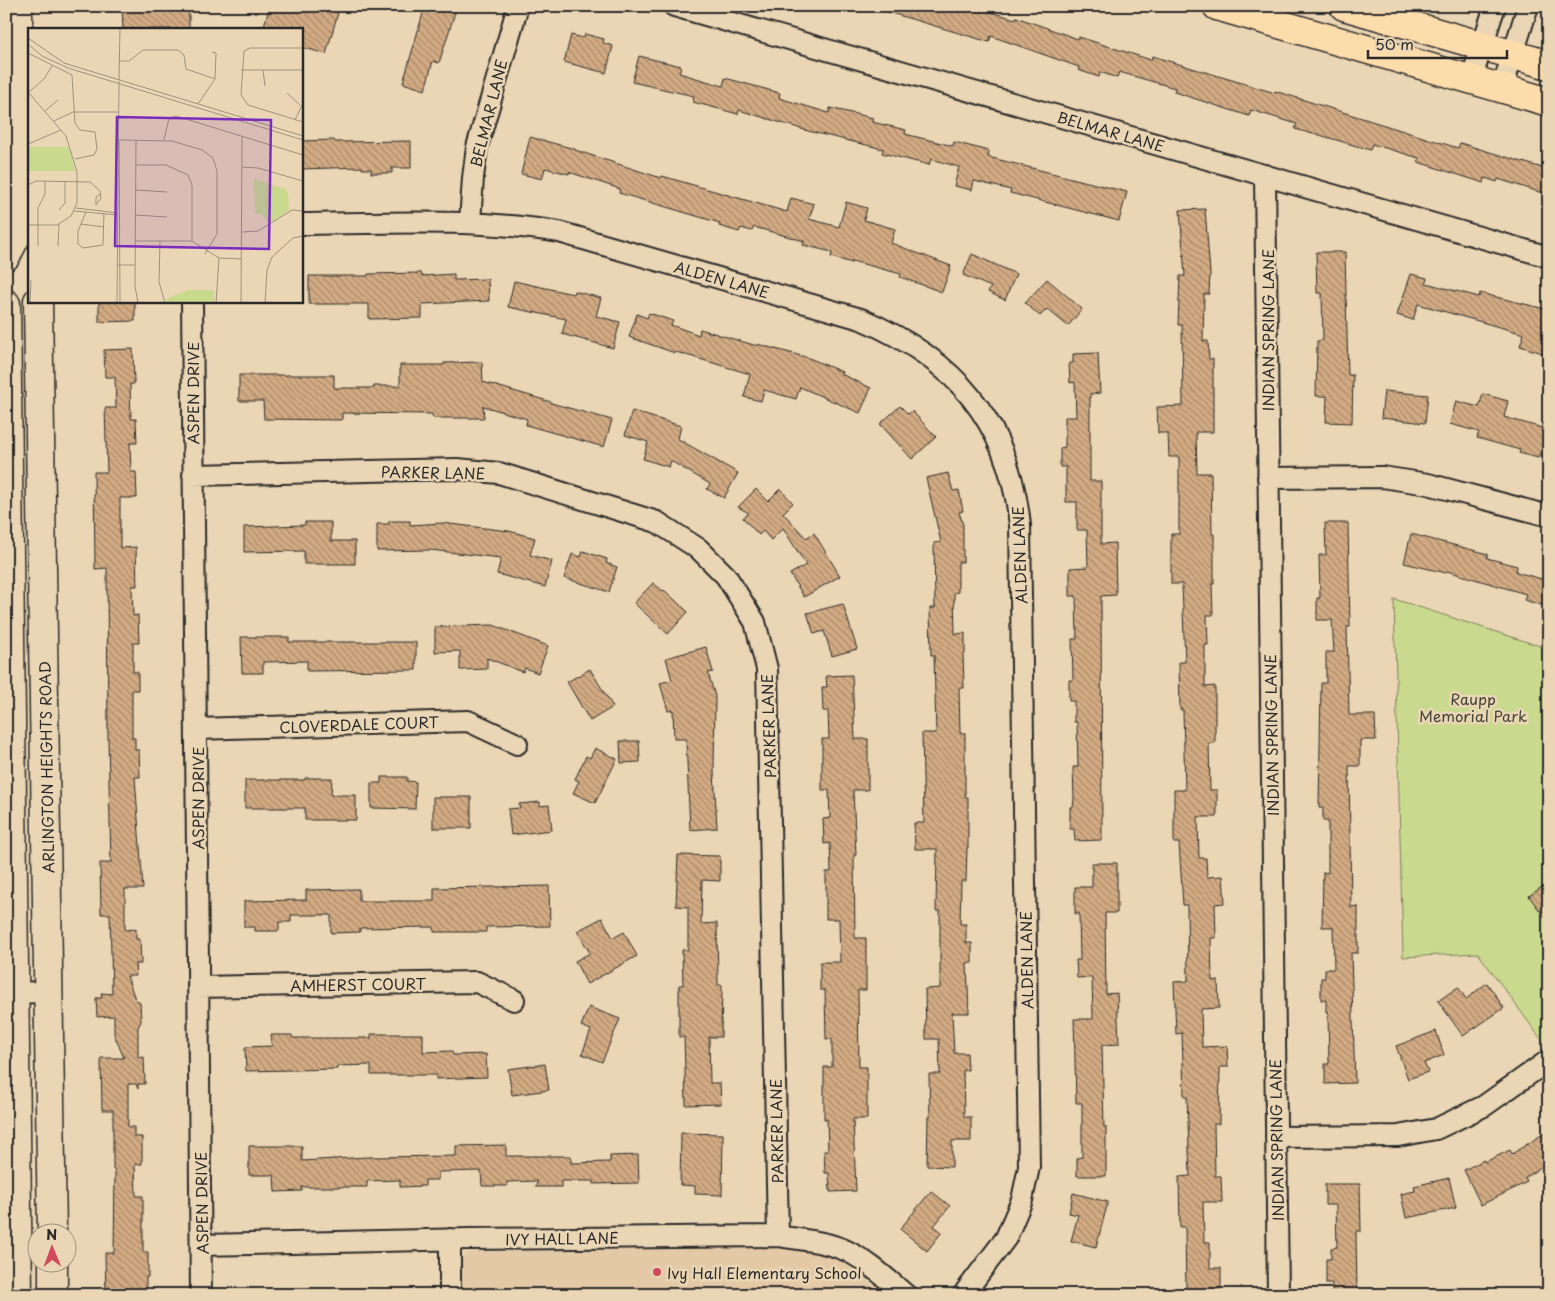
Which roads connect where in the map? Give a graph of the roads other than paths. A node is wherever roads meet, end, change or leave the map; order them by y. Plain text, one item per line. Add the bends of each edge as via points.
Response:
1 (18, 6) edge
2 (518, 6) edge
3 (674, 6) edge
4 (1217, 6) edge
5 (1344, 6) edge
6 (1495, 6) edge
7 (1528, 6) edge
8 (1482, 46) junction
9 (1513, 55) junction
10 (1549, 65) edge
11 (1471, 80) junction
12 (1502, 89) junction
13 (1549, 102) edge
14 (1265, 175) junction
15 (470, 222) junction
16 (302, 224) edge
17 (26, 233) edge
18 (6, 256) edge
19 (1549, 256) edge
20 (38, 302) edge
21 (192, 302) edge
22 (6, 304) edge
23 (193, 475) junction
24 (1268, 478) junction
25 (1549, 516) edge
26 (196, 729) junction
27 (517, 744) dead end
28 (49, 963) junction
29 (10, 964) edge
30 (198, 987) junction
31 (49, 992) junction
32 (10, 993) edge
33 (514, 1000) dead end
34 (1549, 1060) edge
35 (1276, 1137) junction
36 (52, 1224) edge
37 (778, 1236) junction
38 (450, 1240) junction
39 (201, 1245) junction
40 (53, 1274) edge
41 (18, 1295) edge
42 (53, 1295) edge
43 (201, 1295) edge
44 (450, 1295) edge
45 (906, 1295) edge
46 (963, 1295) edge
47 (1278, 1295) edge

1 - 17 main road
2 - 15 street, BELMAR LANE via 477,147
3 - 14 street, BELMAR LANE
4 - 11 main road
5 - 8 main road
6 - 8 street
7 - 9 street
8 - 9 main road
8 - 11 street
9 - 10 main road
9 - 12 street
11 - 12 main road
12 - 13 main road
14 - 19 street, BELMAR LANE
14 - 24 street, INDIAN SPRING LANE
15 - 16 street, ALDEN LANE
15 - 46 street, ALDEN LANE via 559,232 861,319 921,350 947,370 973,398 996,437 1018,504 1020,525 1029,1167 1022,1200 1006,1238
17 - 18 main road
20 - 28 main road, ARLINGTON HEIGHTS ROAD
21 - 23 street, ASPEN DRIVE
22 - 29 main road
23 - 26 street, ASPEN DRIVE
23 - 37 street, PARKER LANE via 457,469 499,473 656,522 700,550 726,576 755,622 768,669
24 - 25 street via 1382,477 1428,484
24 - 35 street, INDIAN SPRING LANE
26 - 27 street, CLOVERDALE COURT via 468,721
26 - 30 street, ASPEN DRIVE
28 - 29 street
28 - 31 main road, ARLINGTON HEIGHTS ROAD
29 - 32 main road
30 - 33 street, AMHERST COURT via 477,982
30 - 39 street, ASPEN DRIVE
31 - 32 street
31 - 36 main road, ARLINGTON HEIGHTS ROAD
32 - 41 main road
34 - 35 street via 1484,1106 1436,1129 1398,1136
35 - 47 street, INDIAN SPRING LANE
37 - 38 street, IVY HALL LANE
37 - 45 street, IVY HALL LANE via 845,1250 867,1262
38 - 39 street, IVY HALL LANE
38 - 44 street
39 - 43 street, ASPEN DRIVE
40 - 42 main road

